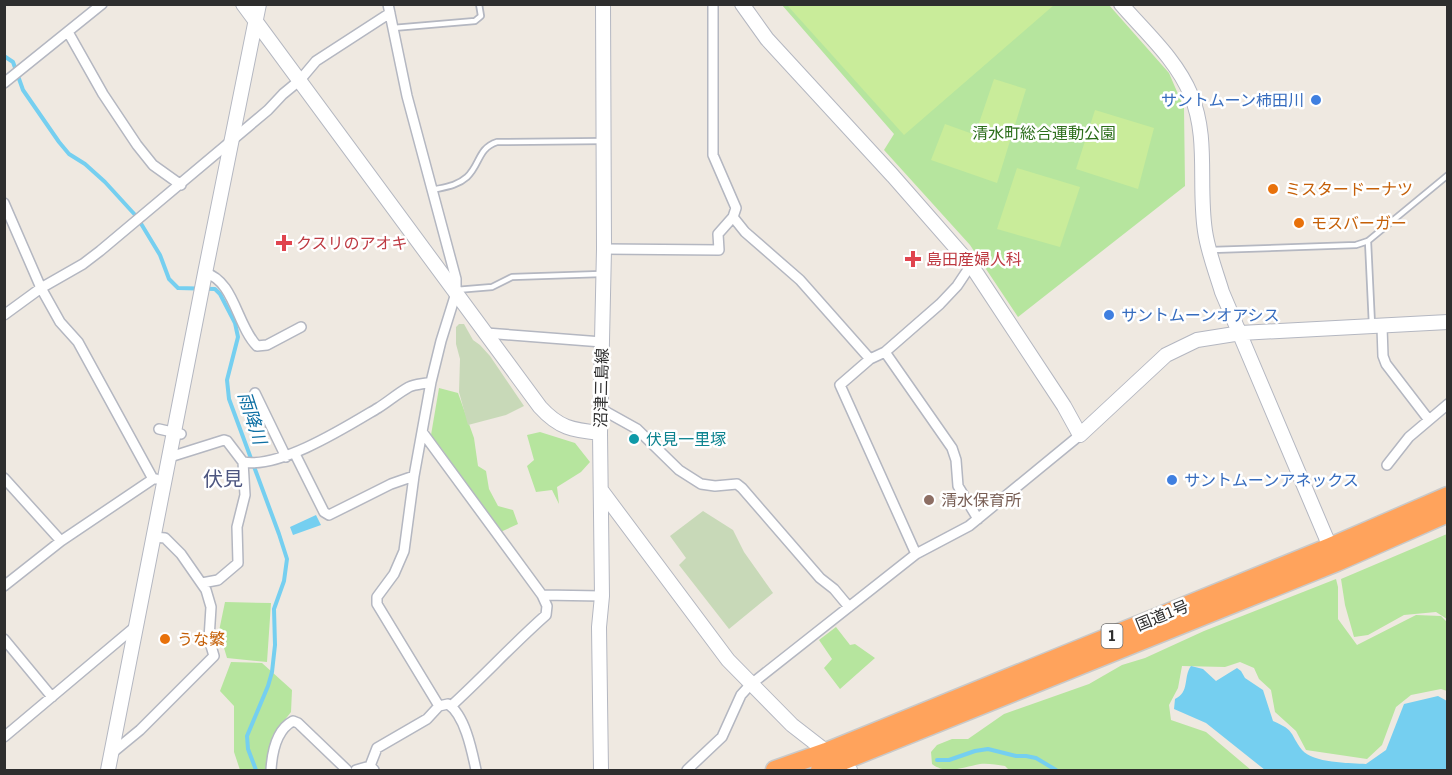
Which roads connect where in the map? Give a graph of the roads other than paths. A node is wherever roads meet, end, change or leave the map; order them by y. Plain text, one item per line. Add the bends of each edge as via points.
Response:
1 (102, 4) edge
2 (243, 4) edge
3 (260, 4) edge
4 (478, 4) edge
5 (603, 4) edge
6 (713, 4) edge
7 (742, 4) edge
8 (1121, 4) edge
9 (389, 9) edge
10 (256, 22) junction
11 (393, 28) junction
12 (68, 32) junction
13 (300, 80) junction
14 (4, 82) edge
15 (603, 141) junction
16 (231, 142) junction
17 (1448, 175) edge
18 (181, 185) junction
19 (432, 190) junction
20 (4, 202) edge
21 (7, 216) edge
22 (733, 217) junction
23 (1368, 241) junction
24 (604, 249) junction
25 (1208, 249) junction
26 (971, 265) junction
27 (205, 273) junction
28 (604, 274) junction
29 (41, 288) junction
30 (456, 292) junction
31 (4, 315) edge
32 (1448, 322) edge
33 (300, 327) dead end
34 (1377, 327) junction
35 (486, 333) junction
36 (1241, 333) junction
37 (602, 342) junction
38 (885, 352) junction
39 (870, 359) junction
40 (431, 382) junction
41 (255, 393) dead end
42 (1448, 404) edge
43 (601, 409) junction
44 (1429, 420) junction
45 (159, 429) dead end
46 (423, 433) junction
47 (600, 433) junction
48 (181, 434) dead end
49 (1080, 435) junction
50 (290, 455) junction
51 (170, 457) junction
52 (243, 462) junction
53 (1387, 465) dead end
54 (414, 476) junction
55 (4, 477) edge
56 (159, 479) junction
57 (601, 489) junction
58 (1448, 496) edge
59 (1448, 513) edge
60 (978, 519) junction
61 (153, 537) junction
62 (61, 541) junction
63 (916, 554) junction
64 (1333, 555) junction
65 (202, 583) junction
66 (4, 586) edge
67 (542, 595) junction
68 (602, 596) junction
69 (849, 607) junction
70 (136, 626) junction
71 (4, 639) edge
72 (750, 685) junction
73 (52, 697) junction
74 (439, 706) junction
75 (452, 706) junction
76 (4, 736) edge
77 (112, 753) junction
78 (839, 762) edge
79 (372, 768) edge
80 (108, 771) edge
81 (271, 771) edge
82 (347, 771) edge
83 (356, 771) edge
84 (476, 771) edge
85 (601, 771) edge
86 (687, 771) edge
87 (775, 771) edge
88 (820, 771) edge

1 - 12 street
2 - 10 street
3 - 10 street
4 - 11 lane via 481,16 475,21
5 - 15 street, 沼津三島線
6 - 22 street via 713,155 736,208
7 - 26 street via 766,39
8 - 25 street via 1177,67 1191,95 1201,124
9 - 11 street
9 - 13 street via 316,61
10 - 13 street
10 - 16 street
11 - 19 street
12 - 14 street
12 - 18 street via 136,146 153,165
13 - 16 street
13 - 30 street
15 - 19 lane via 497,142 484,149 466,178
15 - 24 street, 沼津三島線
16 - 18 street
16 - 27 street
17 - 23 lane
18 - 29 street via 83,264
19 - 30 street
20 - 21 street
21 - 29 street
22 - 24 street via 718,234 719,250
22 - 39 street via 800,280
23 - 25 lane via 1344,246
23 - 34 lane
24 - 28 street, 沼津三島線
25 - 36 street
26 - 38 street via 940,304
26 - 49 street
27 - 33 street via 223,286 257,346 267,345
27 - 51 street
28 - 30 lane via 512,277 492,287
28 - 37 street, 沼津三島線
29 - 31 street
29 - 56 street via 60,322 78,342
30 - 35 street
30 - 40 street
32 - 34 street
34 - 36 street
34 - 44 street via 1386,364
35 - 37 street
35 - 47 street via 555,422 566,428
36 - 49 street via 1197,340 1166,355
36 - 64 street
37 - 43 street, 沼津三島線
38 - 39 street
38 - 60 street via 952,448 958,486
39 - 63 street via 840,385
40 - 46 street
40 - 50 street via 410,387
41 - 50 street
42 - 44 street
43 - 47 street, 沼津三島線
43 - 69 street via 637,429 679,470 700,484 737,484
44 - 53 street via 1403,443
45 - 48 street
46 - 54 street
46 - 67 street
47 - 57 street, 沼津三島線
49 - 60 street
50 - 52 street
50 - 54 street via 329,515
51 - 52 street via 224,440
51 - 56 street
52 - 65 street via 245,495 237,527 238,563 218,580
54 - 74 street via 404,551 394,574 376,597
55 - 62 street
56 - 61 street
56 - 62 street
57 - 68 street, 沼津三島線
57 - 72 street
58 - 64 highway, 国道1号 / 1
59 - 64 highway, 国道1号 / 1
60 - 63 street
61 - 65 street via 165,538
61 - 70 street
62 - 66 street
63 - 69 street
64 - 78 highway, 国道1号 / 1
65 - 77 street via 210,601 209,639 214,656
67 - 68 street
67 - 75 street via 546,615
68 - 85 street, 沼津三島線
69 - 72 street
70 - 73 street
70 - 77 street
71 - 73 street
72 - 78 street
72 - 86 street via 741,695 723,737
73 - 76 street
74 - 75 street
74 - 79 street via 427,719 377,748
75 - 84 street via 471,747
77 - 80 street
78 - 87 highway, 国道1号 / 1
78 - 88 highway, 国道1号 / 1
79 - 83 street
81 - 82 street via 276,742 284,727 293,721

